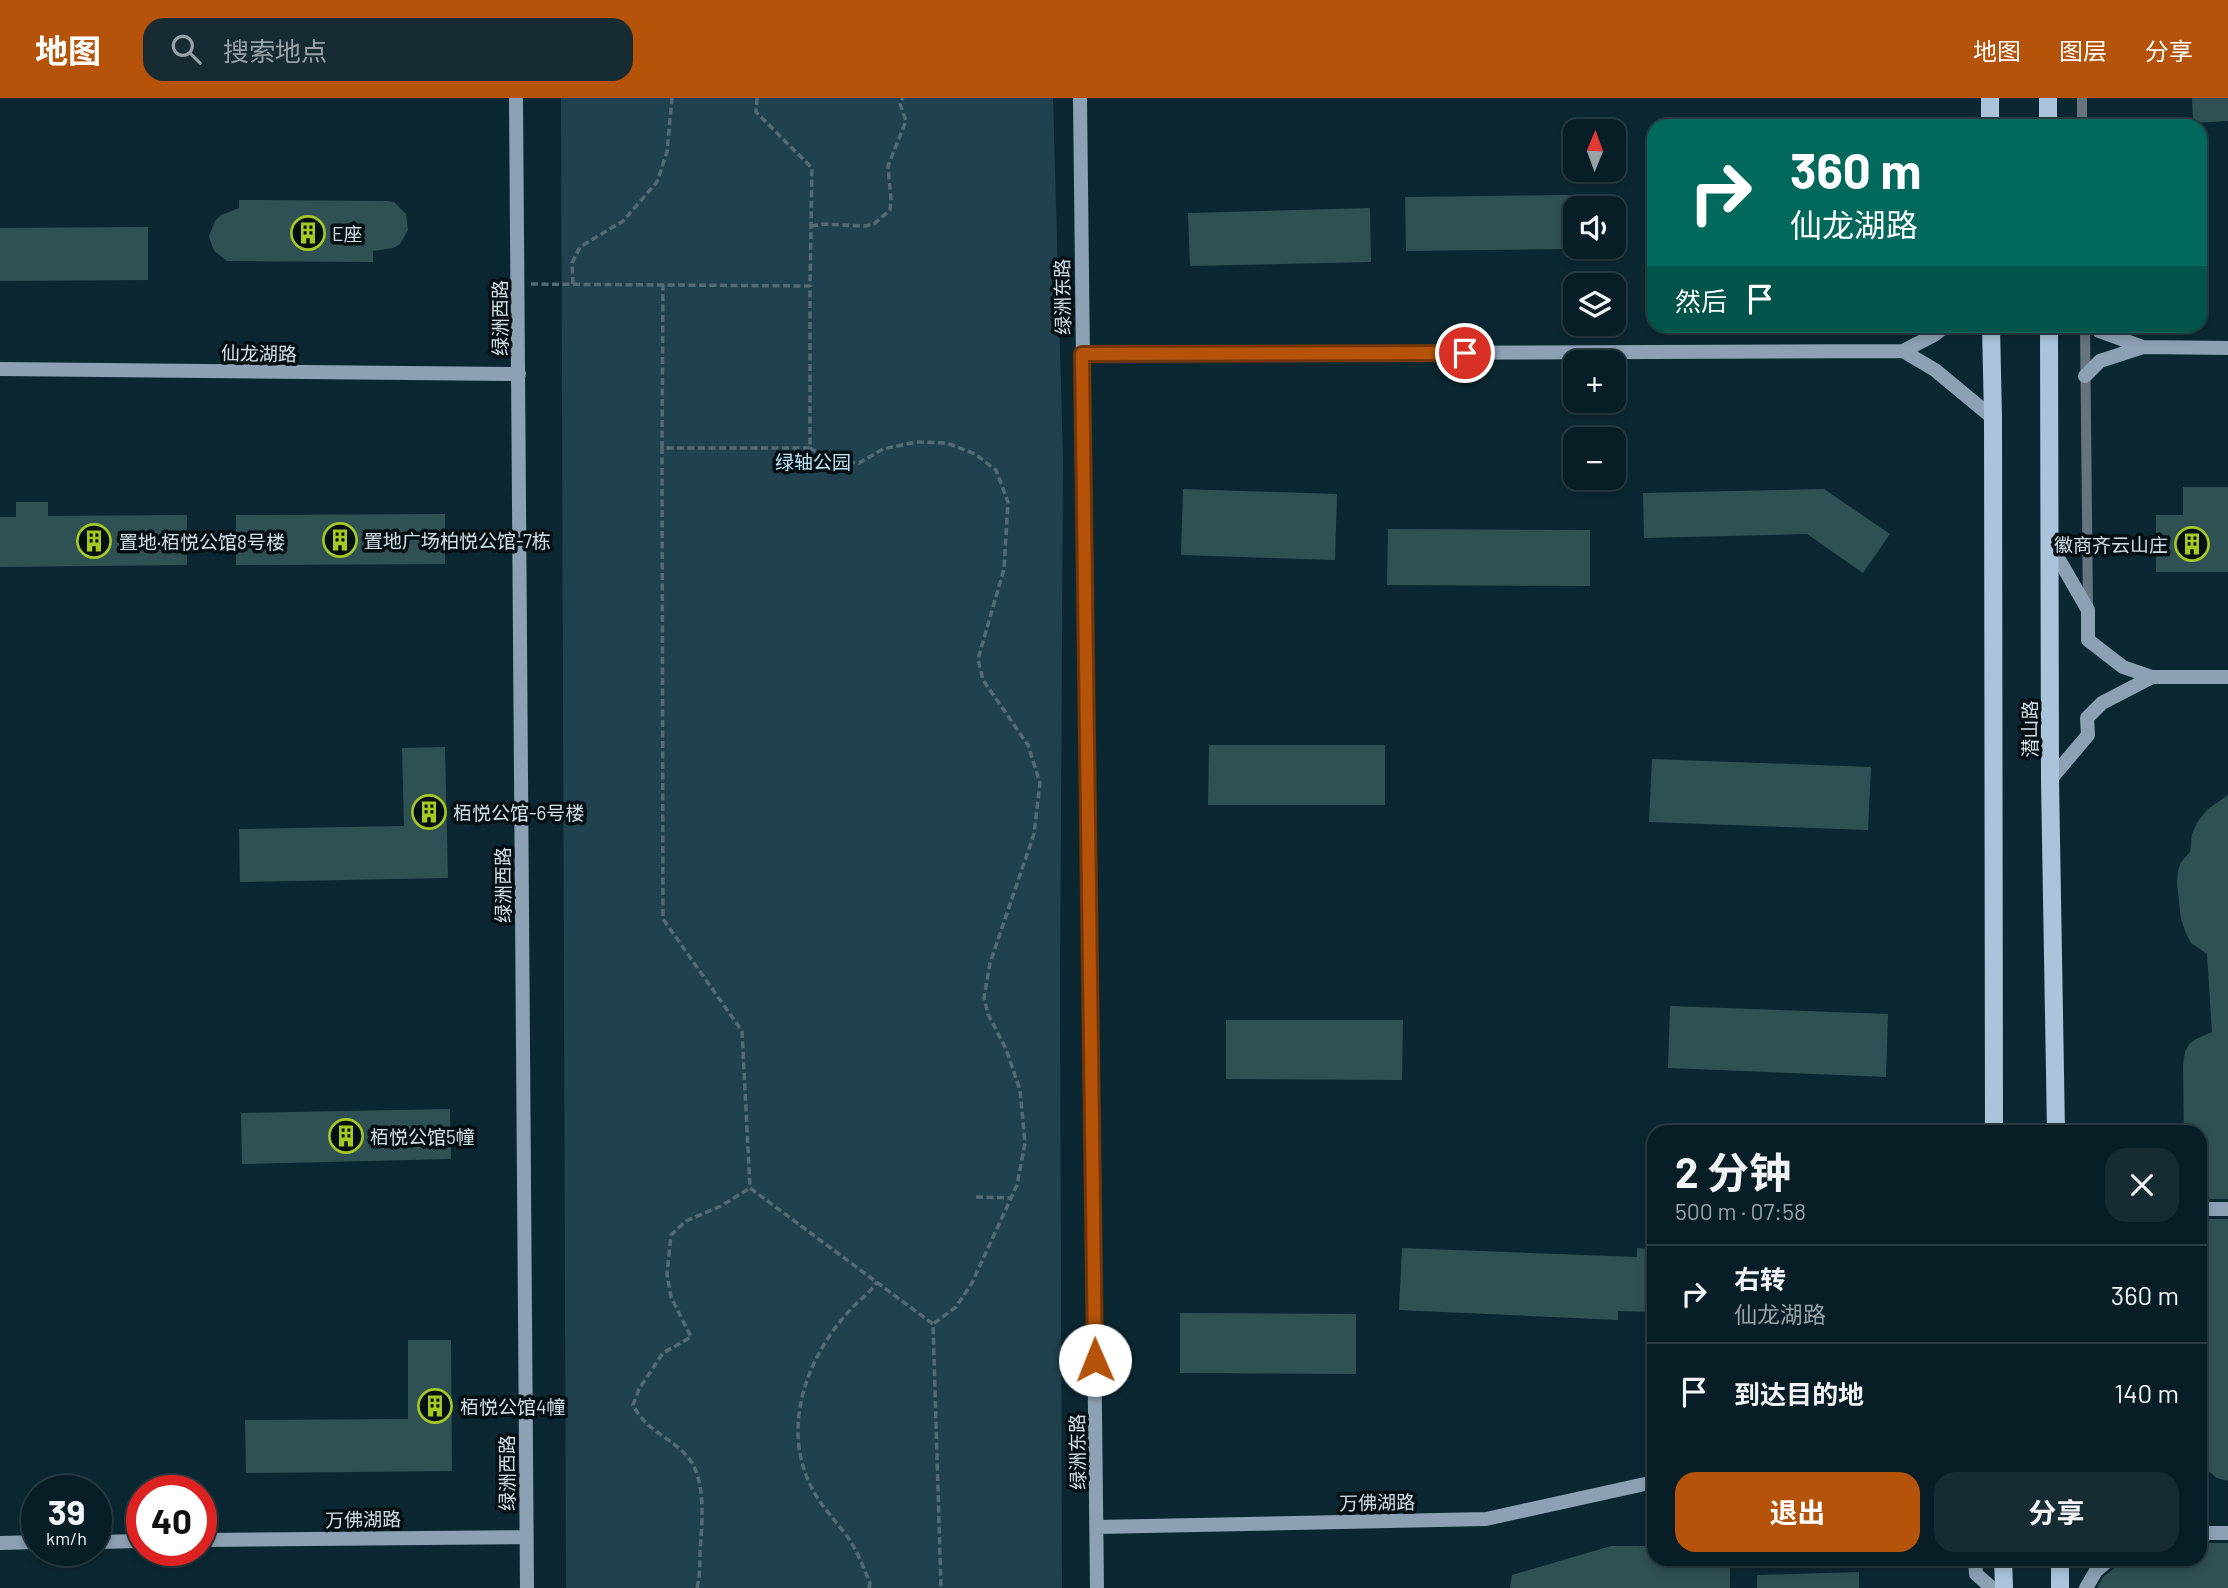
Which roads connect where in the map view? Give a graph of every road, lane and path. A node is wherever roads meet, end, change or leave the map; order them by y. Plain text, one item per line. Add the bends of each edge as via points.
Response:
1 (516, 98) edge
2 (672, 98) edge
3 (757, 98) edge
4 (903, 98) edge
5 (1080, 98) edge
6 (1990, 98) edge
7 (2048, 98) edge
8 (2082, 98) edge
9 (1990, 119) edge
10 (2048, 119) edge
11 (2082, 119) edge
12 (811, 226) junction
13 (518, 284) junction
14 (573, 284) junction
15 (663, 285) junction
16 (810, 286) junction
17 (1937, 333) edge
18 (1991, 333) edge
19 (2049, 333) edge
20 (2085, 333) edge
21 (2104, 333) edge
22 (2143, 347) junction
23 (2228, 348) edge
24 (1902, 351) junction
25 (1082, 354) junction
26 (0, 369) edge
27 (519, 374) junction
28 (2085, 376) junction
29 (1993, 418) junction
30 (662, 448) junction
31 (810, 448) junction
32 (2050, 543) junction
33 (2088, 610) junction
34 (2152, 677) junction
35 (2228, 677) edge
36 (2050, 780) junction
37 (1994, 1125) edge
38 (2057, 1125) edge
39 (750, 1188) junction
40 (976, 1197) dead end
41 (1010, 1198) junction
42 (2207, 1209) edge
43 (2228, 1209) edge
44 (877, 1282) junction
45 (933, 1324) junction
46 (1647, 1484) edge
47 (1097, 1527) junction
48 (2207, 1533) edge
49 (2228, 1533) edge
50 (526, 1537) junction
51 (217, 1541) edge
52 (21, 1542) edge
53 (0, 1543) edge
54 (1975, 1566) edge
55 (2003, 1566) edge
56 (2060, 1566) edge
57 (2102, 1566) edge
58 (527, 1588) edge
59 (697, 1588) edge
60 (869, 1588) edge
61 (941, 1588) edge
62 (1097, 1588) edge
63 (1992, 1588) edge
64 (2004, 1588) edge
65 (2060, 1588) edge
66 (2086, 1588) edge

1 - 13 street, 绿洲西路
2 - 14 path via 667,152 657,181 623,221 580,247 572,263
3 - 12 path via 756,112 812,168
4 - 12 path via 900,104 906,121 888,166 890,210 865,226
5 - 25 street, 绿洲东路
6 - 9 main road
7 - 10 main road
8 - 11 lane
12 - 16 path
13 - 14 path
13 - 27 street, 绿洲西路
14 - 15 path
15 - 16 path
15 - 30 path
16 - 31 path
17 - 24 street
18 - 29 main road, 潜山路
19 - 32 main road, 潜山路
20 - 28 lane
21 - 22 street
22 - 23 street
22 - 28 street via 2100,361
24 - 25 street
24 - 29 street via 1935,370
25 - 47 street, 绿洲东路
26 - 27 street, 仙龙湖路
27 - 50 street, 绿洲西路
28 - 33 lane
29 - 37 main road, 潜山路
30 - 31 path
30 - 39 path via 663,919 742,1031
31 - 41 path via 832,462 859,463 883,449 916,442 947,443 975,454 996,470 1008,502 1004,569 978,659 984,680 1028,745 1040,783 1034,834 990,963 984,998 1020,1090 1025,1143
32 - 33 street
32 - 36 main road, 潜山路
33 - 34 street via 2088,640 2123,667
34 - 35 street
34 - 36 street via 2102,703 2087,718 2088,735
36 - 38 main road, 潜山路
39 - 44 path
39 - 59 path via 685,1221 671,1235 667,1274 671,1297 691,1337 663,1353 633,1405 640,1419 688,1457 696,1474 704,1526
40 - 41 path
41 - 45 path via 972,1283 956,1307
42 - 43 street
44 - 45 path
44 - 60 path via 851,1308 811,1365 797,1435 812,1488 859,1555
45 - 61 path
46 - 47 street, 万佛湖路 via 1486,1519
47 - 62 street, 绿洲东路
48 - 49 street
50 - 51 street, 万佛湖路
50 - 58 street, 绿洲西路
52 - 53 street
54 - 63 street via 1976,1574
55 - 64 main road
56 - 65 main road
57 - 66 street

